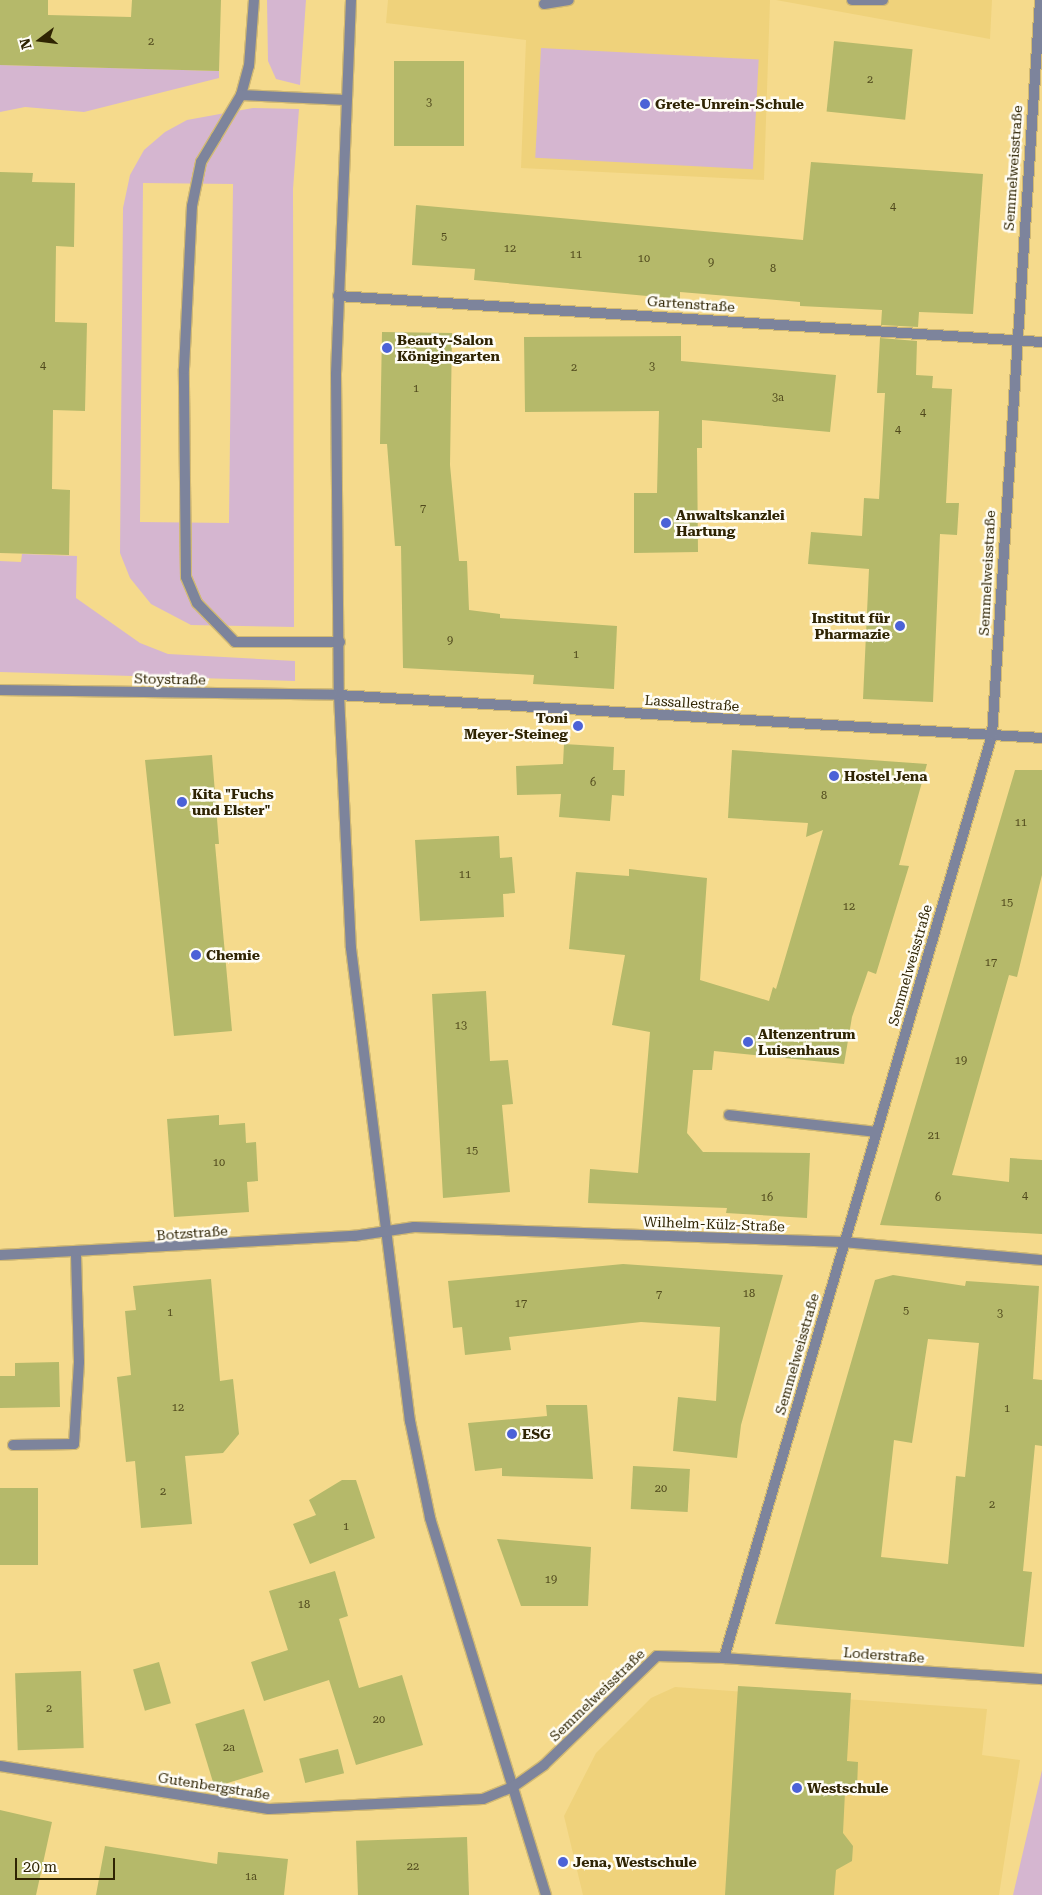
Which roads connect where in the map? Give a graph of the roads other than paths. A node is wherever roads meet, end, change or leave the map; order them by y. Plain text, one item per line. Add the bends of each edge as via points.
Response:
1 (254, 0) edge
2 (351, 0) edge
3 (569, 0) edge
4 (852, 0) edge
5 (882, 0) edge
6 (1040, 0) edge
7 (544, 4) dead end
8 (241, 94) junction
9 (346, 100) junction
10 (338, 296) junction
11 (1015, 340) junction
12 (1042, 342) edge
13 (340, 642) junction
14 (0, 690) edge
15 (340, 695) junction
16 (992, 735) junction
17 (1042, 738) edge
18 (730, 1115) dead end
19 (876, 1132) junction
20 (385, 1230) junction
21 (843, 1242) junction
22 (76, 1254) junction
23 (0, 1255) edge
24 (1042, 1260) edge
25 (13, 1444) dead end
26 (724, 1658) junction
27 (1042, 1679) edge
28 (0, 1766) edge
29 (513, 1787) junction
30 (546, 1895) edge

1 - 8 street via 249,66
2 - 9 street
3 - 7 street
4 - 5 street
6 - 11 street, Semmelweisstraße
8 - 9 street
8 - 13 street via 201,162 192,206 184,368 186,577 197,603 235,642
9 - 10 street
10 - 11 street, Gartenstraße
10 - 13 street
11 - 12 street, Gartenstraße
11 - 16 street, Semmelweisstraße
13 - 15 street
14 - 15 street, Stoystraße
15 - 16 street, Lassallestraße
15 - 20 street via 351,948
16 - 17 street, Lassallestraße
16 - 19 street, Semmelweisstraße
18 - 19 street
19 - 21 street, Semmelweisstraße
20 - 21 street, Wilhelm-Külz-Straße via 414,1227
20 - 22 street, Botzstraße
20 - 29 street via 410,1421 430,1518
21 - 24 street, Wilhelm-Külz-Straße
21 - 26 street, Semmelweisstraße
22 - 23 street, Botzstraße
22 - 25 street via 79,1362 74,1444
26 - 27 street, Loderstraße
26 - 29 street, Semmelweisstraße via 657,1656 544,1765
28 - 29 street, Gutenbergstraße via 269,1809 483,1800
29 - 30 street

